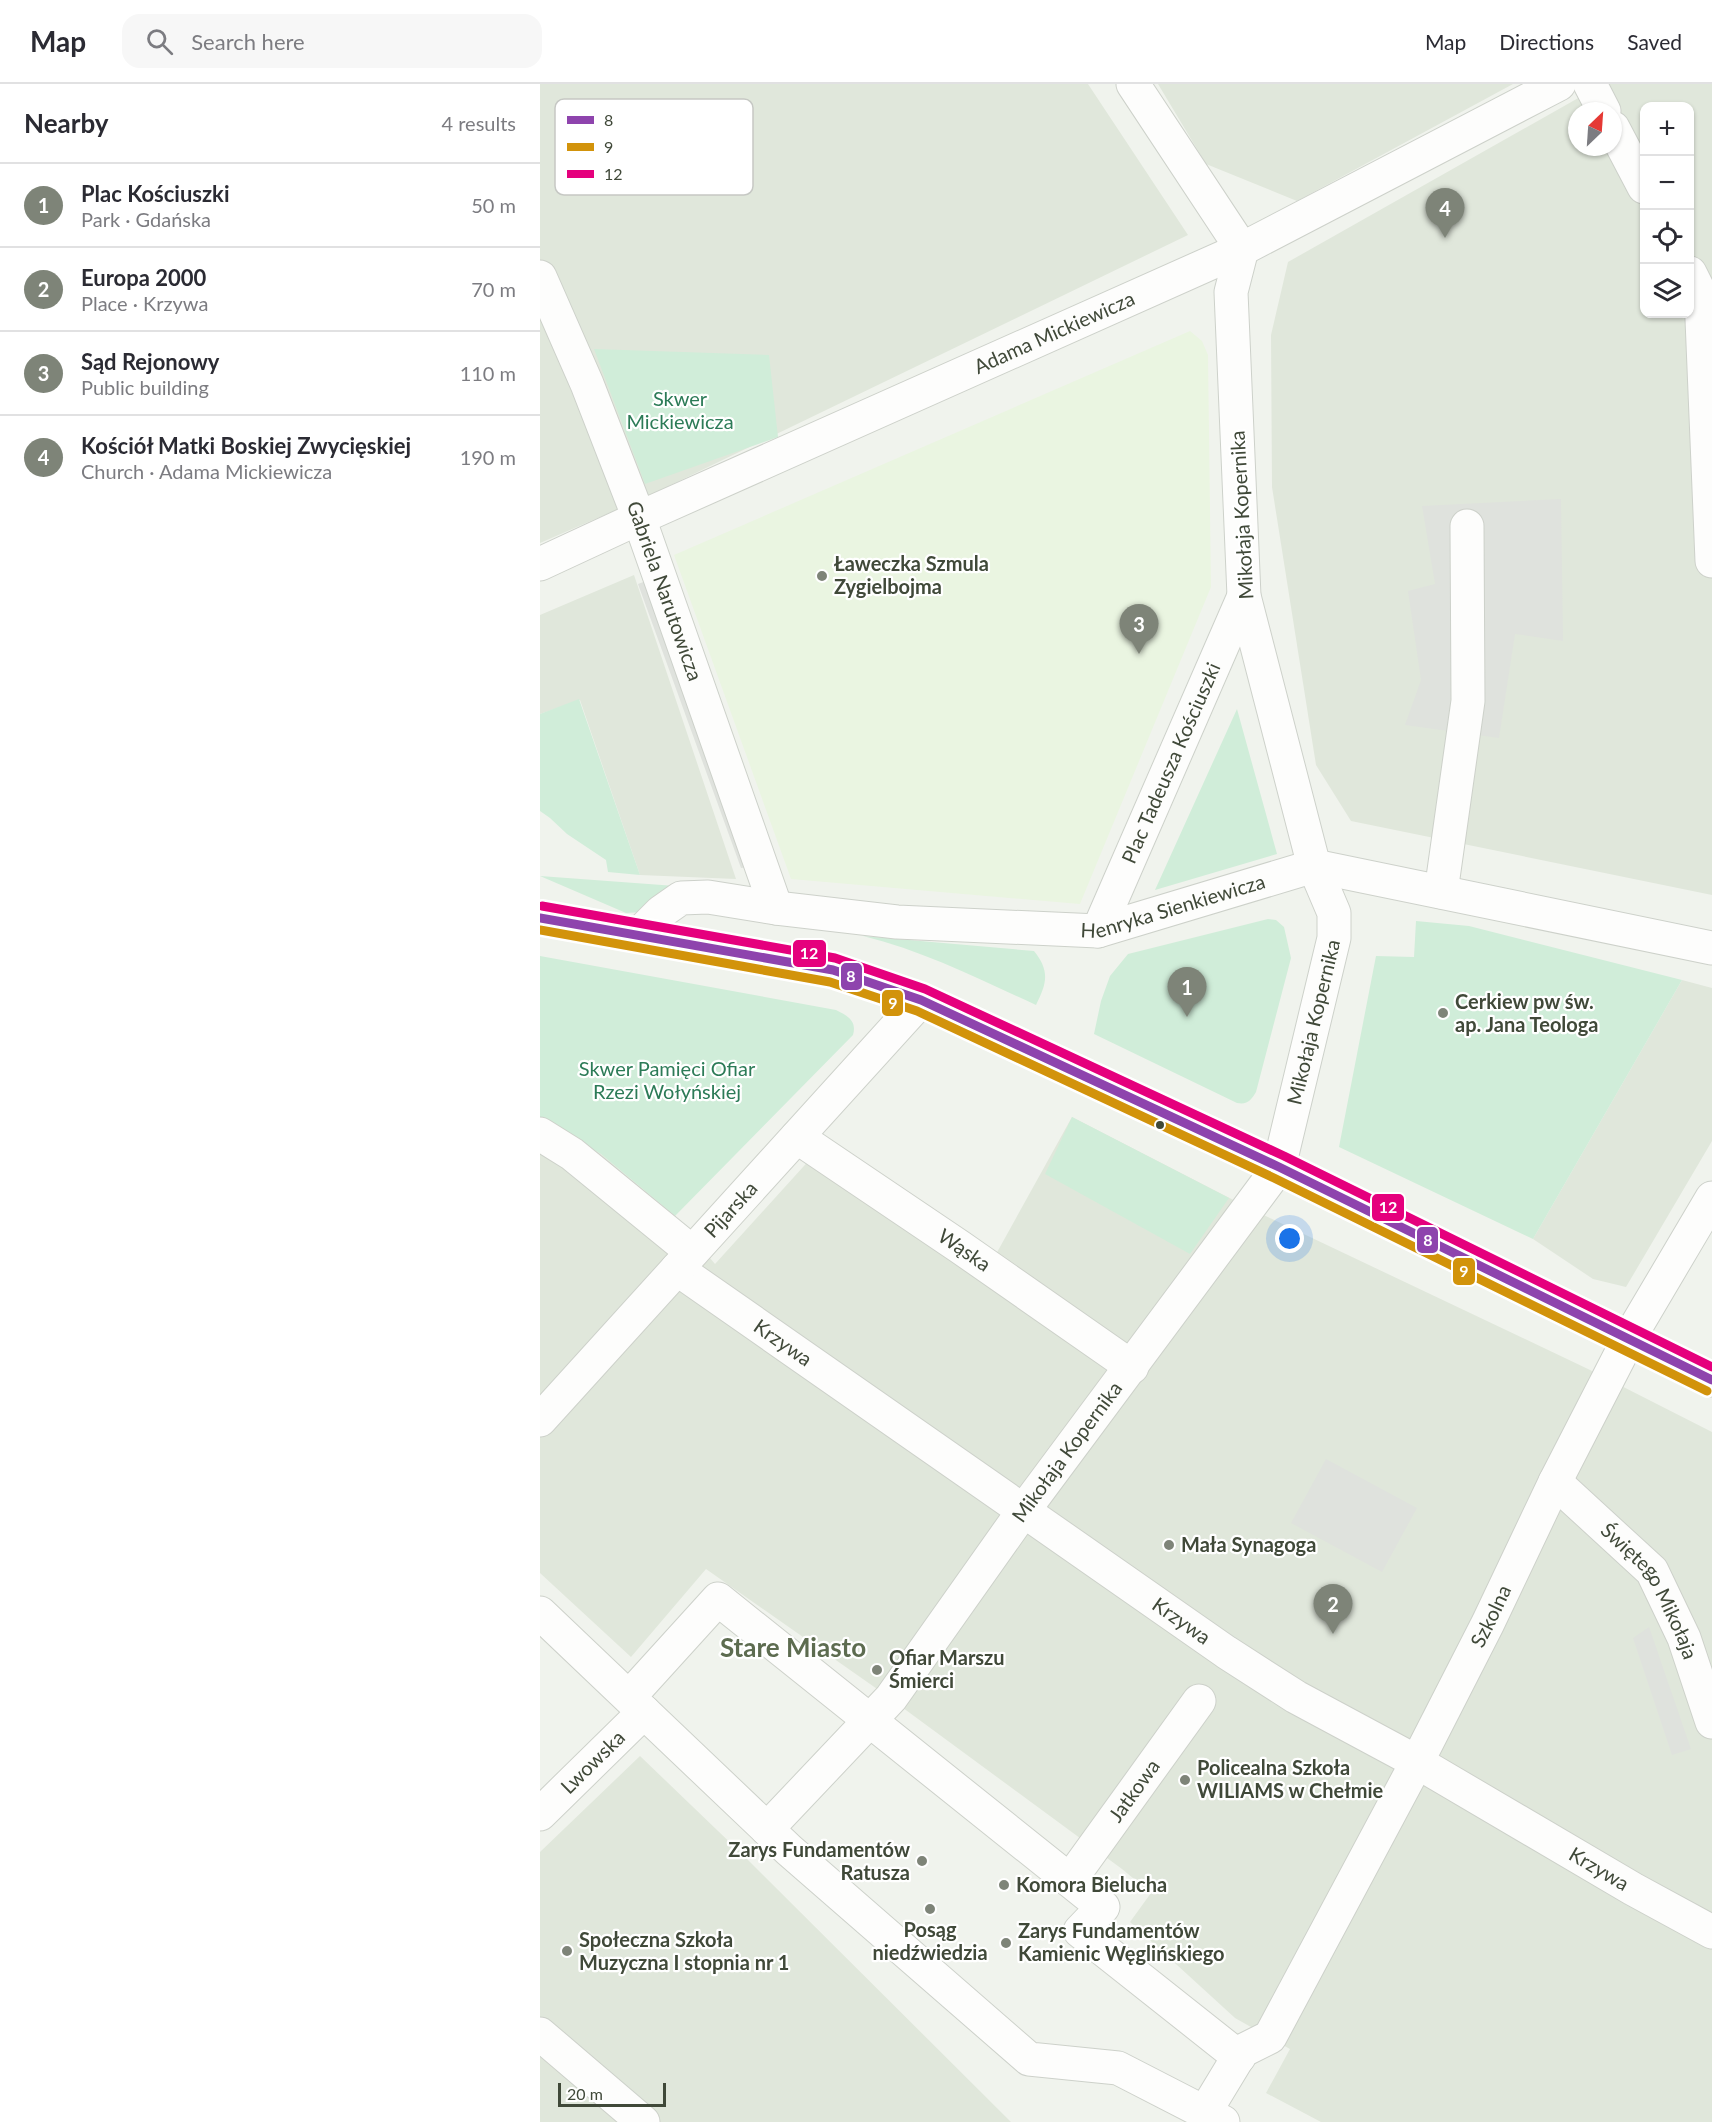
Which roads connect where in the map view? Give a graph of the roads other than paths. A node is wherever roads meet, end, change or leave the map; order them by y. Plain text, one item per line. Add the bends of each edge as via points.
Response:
1 (1133, 84) edge
2 (1590, 84) edge
3 (1542, 88) edge
4 (1599, 102) edge
5 (1622, 145) edge
6 (1640, 180) edge
7 (1242, 249) junction
8 (540, 277) edge
9 (1694, 282) edge
10 (639, 518) junction
11 (1467, 526) dead end
12 (1712, 561) edge
13 (540, 564) edge
14 (1244, 596) junction
15 (1314, 866) junction
16 (1441, 892) junction
17 (776, 908) junction
18 (540, 918) edge
19 (1098, 932) junction
20 (638, 935) junction
21 (1712, 948) edge
22 (921, 1000) junction
23 (540, 1134) edge
24 (797, 1137) junction
25 (1279, 1167) junction
26 (1712, 1198) edge
27 (684, 1261) junction
28 (1628, 1340) junction
29 (1132, 1367) junction
30 (1712, 1380) edge
31 (540, 1420) edge
32 (1555, 1482) junction
33 (1024, 1510) junction
34 (540, 1612) edge
35 (628, 1696) junction
36 (1199, 1701) dead end
37 (881, 1709) junction
38 (1712, 1722) edge
39 (1417, 1762) junction
40 (540, 1814) edge
41 (767, 1829) junction
42 (1070, 1880) junction
43 (1712, 1932) edge
44 (540, 2034) edge
45 (1239, 2057) junction
46 (1214, 2117) edge
47 (643, 2122) edge

1 - 7 street
2 - 4 street
3 - 7 street, Adama Mickiewicza
5 - 6 street
7 - 10 street, Adama Mickiewicza
7 - 14 street, Mikołaja Kopernika via 1231,292
8 - 10 street, Gabriela Narutowicza
9 - 12 street via 1701,295
10 - 13 street, Adama Mickiewicza
10 - 17 street, Gabriela Narutowicza
11 - 16 street via 1468,701
14 - 15 street, Mikołaja Kopernika
14 - 19 street, Plac Tadeusza Kościuszki
15 - 16 street, Henryka Sienkiewicza
15 - 19 street, Henryka Sienkiewicza
15 - 25 street, Mikołaja Kopernika via 1334,913 1334,938
16 - 21 street, Henryka Sienkiewicza
17 - 19 street, Henryka Sienkiewicza via 897,922
17 - 20 street, Henryka Sienkiewicza via 708,897 681,898
18 - 20 street
20 - 22 street via 833,970
22 - 24 street, Pijarska
22 - 25 street
23 - 27 street, Krzywa via 572,1154
24 - 27 street, Pijarska
24 - 29 street, Wąska
25 - 28 street
25 - 29 street, Mikołaja Kopernika
26 - 28 street, Szkolna
27 - 31 street, Pijarska
27 - 33 street, Krzywa
28 - 30 street
28 - 32 street, Szkolna
29 - 33 street, Mikołaja Kopernika
32 - 38 street, Świętego Mikołaja via 1652,1571 1684,1638
32 - 39 street, Szkolna
33 - 37 street, Mikołaja Kopernika
33 - 39 street, Krzywa via 1296,1697
34 - 35 street
35 - 37 street, Lwowska via 718,1599
35 - 40 street, Lwowska
35 - 41 street
36 - 42 street, Jatkowa
37 - 41 street, Mikołaja Kopernika
37 - 42 street
39 - 43 street, Krzywa
39 - 45 street, Szkolna via 1270,2037 1242,2051
41 - 46 street via 1029,2059 1118,2068
42 - 45 street via 1103,1907 1080,1931
44 - 47 street
45 - 46 street

